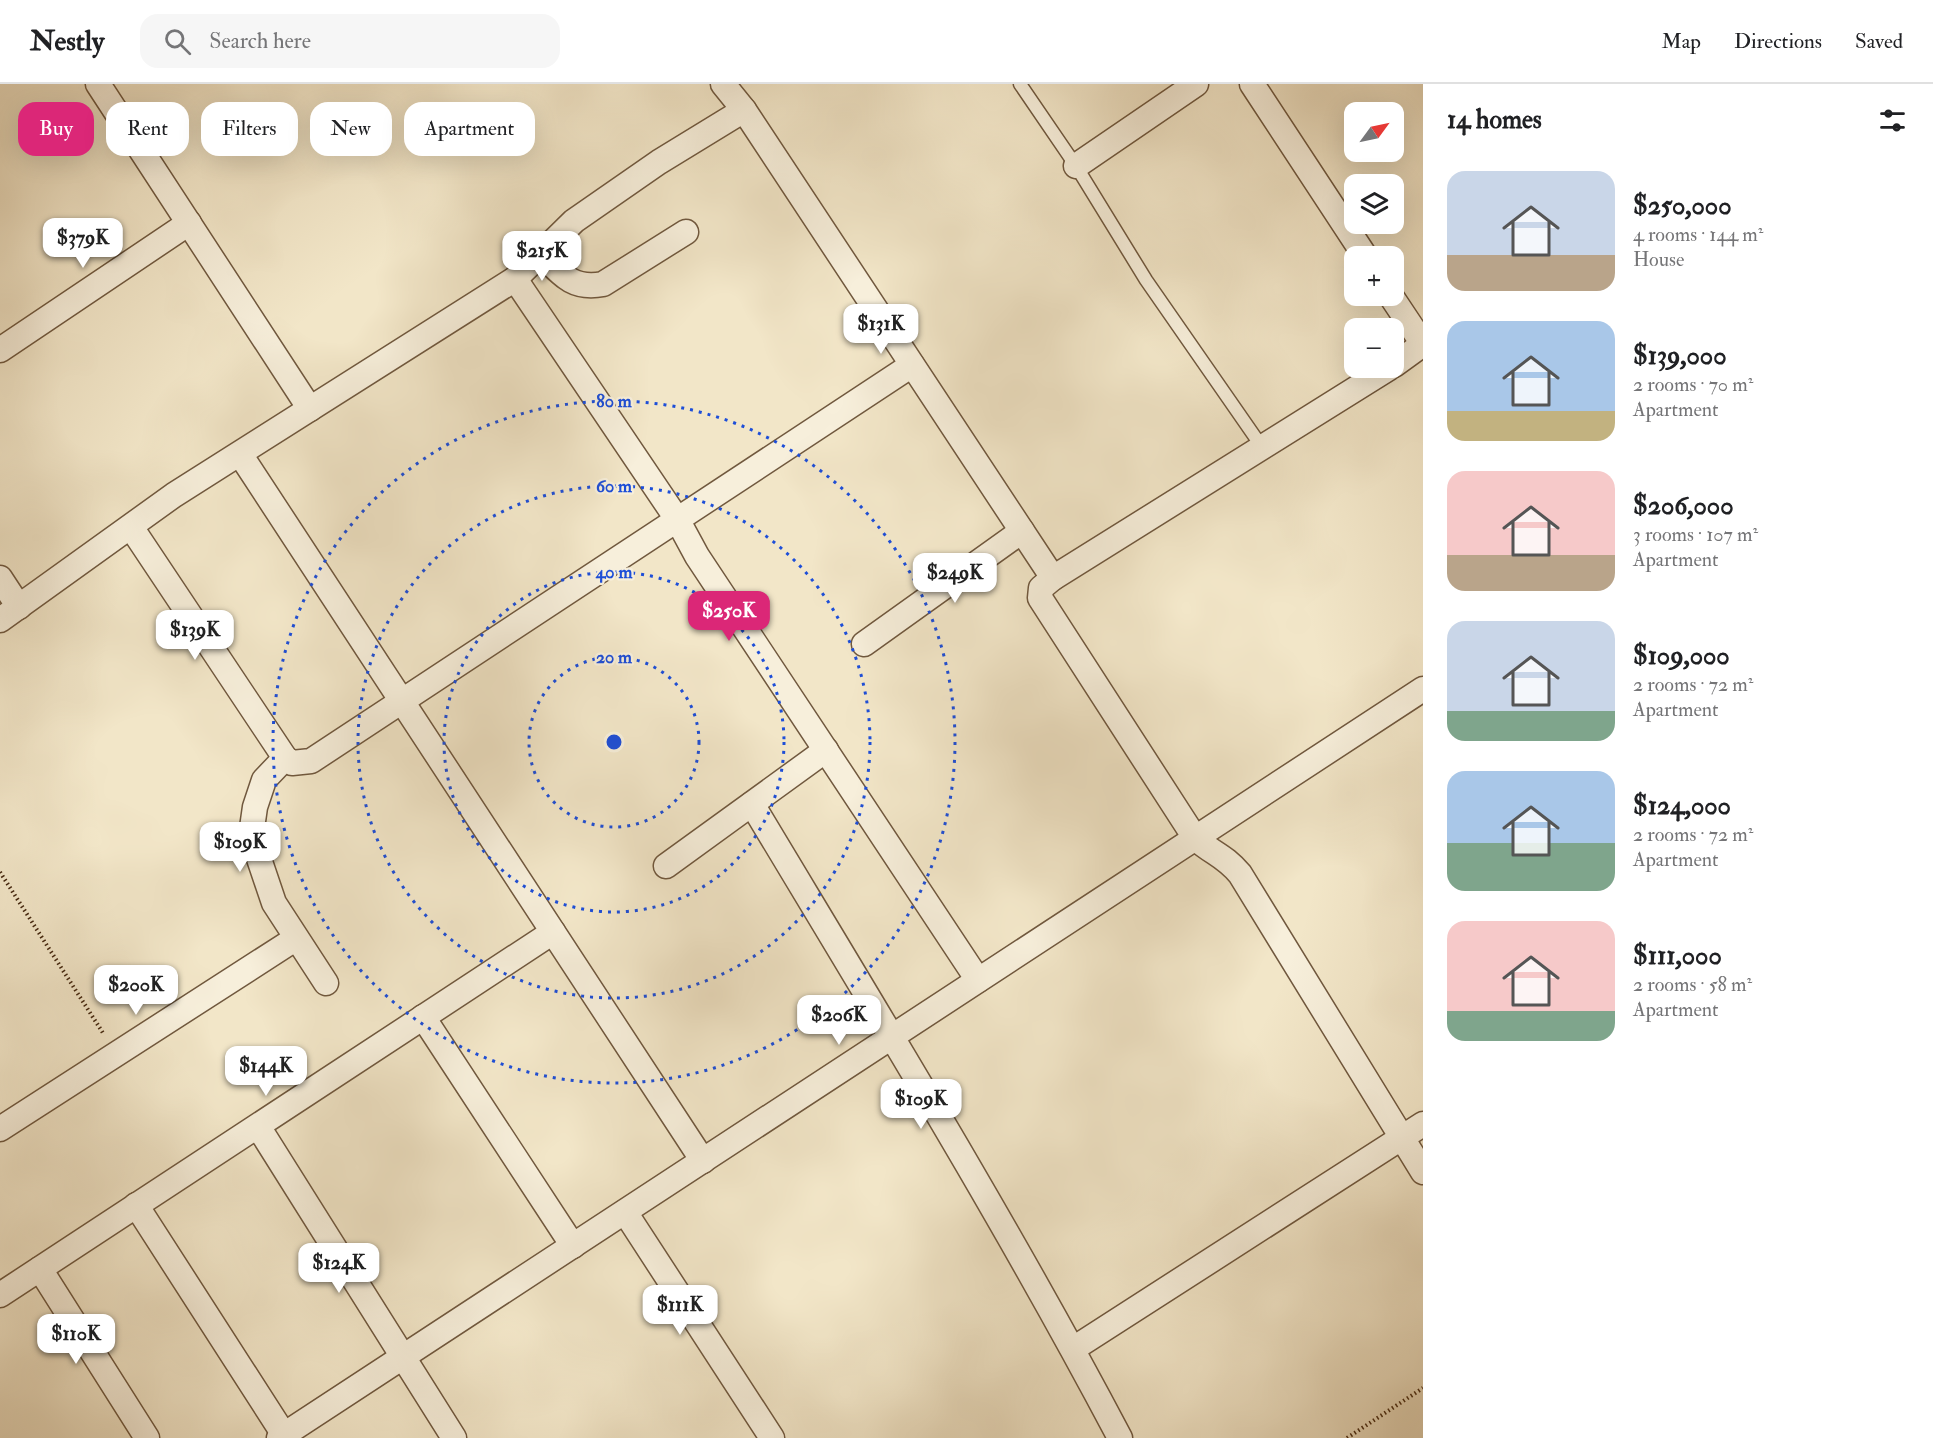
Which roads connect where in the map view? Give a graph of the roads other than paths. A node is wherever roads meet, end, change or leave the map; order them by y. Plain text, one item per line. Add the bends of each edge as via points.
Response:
1 (98, 84) edge
2 (723, 84) edge
3 (1020, 84) edge
4 (1196, 84) edge
5 (1252, 84) edge
6 (744, 110) junction
7 (1076, 166) junction
8 (189, 223) junction
9 (686, 232) dead end
10 (1358, 246) edge
11 (541, 253) junction
12 (515, 279) junction
13 (1398, 306) edge
14 (1423, 344) edge
15 (0, 350) edge
16 (1404, 357) edge
17 (912, 365) junction
18 (1373, 378) edge
19 (310, 409) junction
20 (1262, 447) junction
21 (240, 454) junction
22 (677, 519) junction
23 (131, 526) junction
24 (1022, 531) junction
25 (0, 578) edge
26 (1053, 578) junction
27 (9, 613) edge
28 (864, 644) dead end
29 (1423, 689) edge
30 (403, 701) junction
31 (826, 750) junction
32 (285, 758) junction
33 (752, 804) junction
34 (1195, 838) junction
35 (666, 866) dead end
36 (554, 932) junction
37 (296, 939) junction
38 (978, 980) junction
39 (326, 983) dead end
40 (423, 1017) junction
41 (892, 1037) junction
42 (1423, 1124) edge
43 (259, 1128) junction
44 (0, 1129) edge
45 (1401, 1138) junction
46 (703, 1161) junction
47 (1423, 1172) edge
48 (136, 1206) junction
49 (625, 1212) junction
50 (573, 1246) junction
51 (40, 1269) junction
52 (0, 1295) edge
53 (1073, 1349) junction
54 (403, 1357) junction
55 (283, 1437) edge
56 (147, 1438) edge
57 (454, 1438) edge
58 (772, 1438) edge
59 (1120, 1438) edge

1 - 8 street
2 - 6 street
3 - 7 lane
4 - 7 street
5 - 10 street
6 - 11 street via 574,221
6 - 17 street
7 - 20 lane via 1146,280
8 - 15 street
8 - 19 street
9 - 11 street via 603,284 591,286 577,285
11 - 12 street
12 - 19 street
12 - 22 street
13 - 14 street
14 - 16 street
17 - 22 street
17 - 24 street
18 - 20 street
19 - 21 street
20 - 26 street
21 - 23 street
21 - 30 street
22 - 30 street
22 - 31 street via 697,556
23 - 27 street
23 - 32 street
24 - 26 street
24 - 28 street
25 - 27 street
26 - 34 street via 1041,588 1044,608
29 - 34 street
30 - 32 street via 311,762 292,763
30 - 36 street
31 - 33 street
31 - 38 street
32 - 37 street via 264,780 251,835 274,903
33 - 35 street
33 - 41 street
34 - 38 street
34 - 45 street via 1211,852 1226,857 1240,874
36 - 40 street
36 - 46 street
37 - 39 street
37 - 44 street
38 - 41 street
40 - 43 street
40 - 50 street
41 - 46 street
41 - 53 street
42 - 45 street
43 - 48 street
43 - 54 street
45 - 47 street
45 - 53 street
46 - 49 street
48 - 51 street
48 - 55 street
49 - 50 street
49 - 58 street
50 - 54 street
51 - 52 street
51 - 56 street
53 - 59 street
54 - 55 street
54 - 57 street

